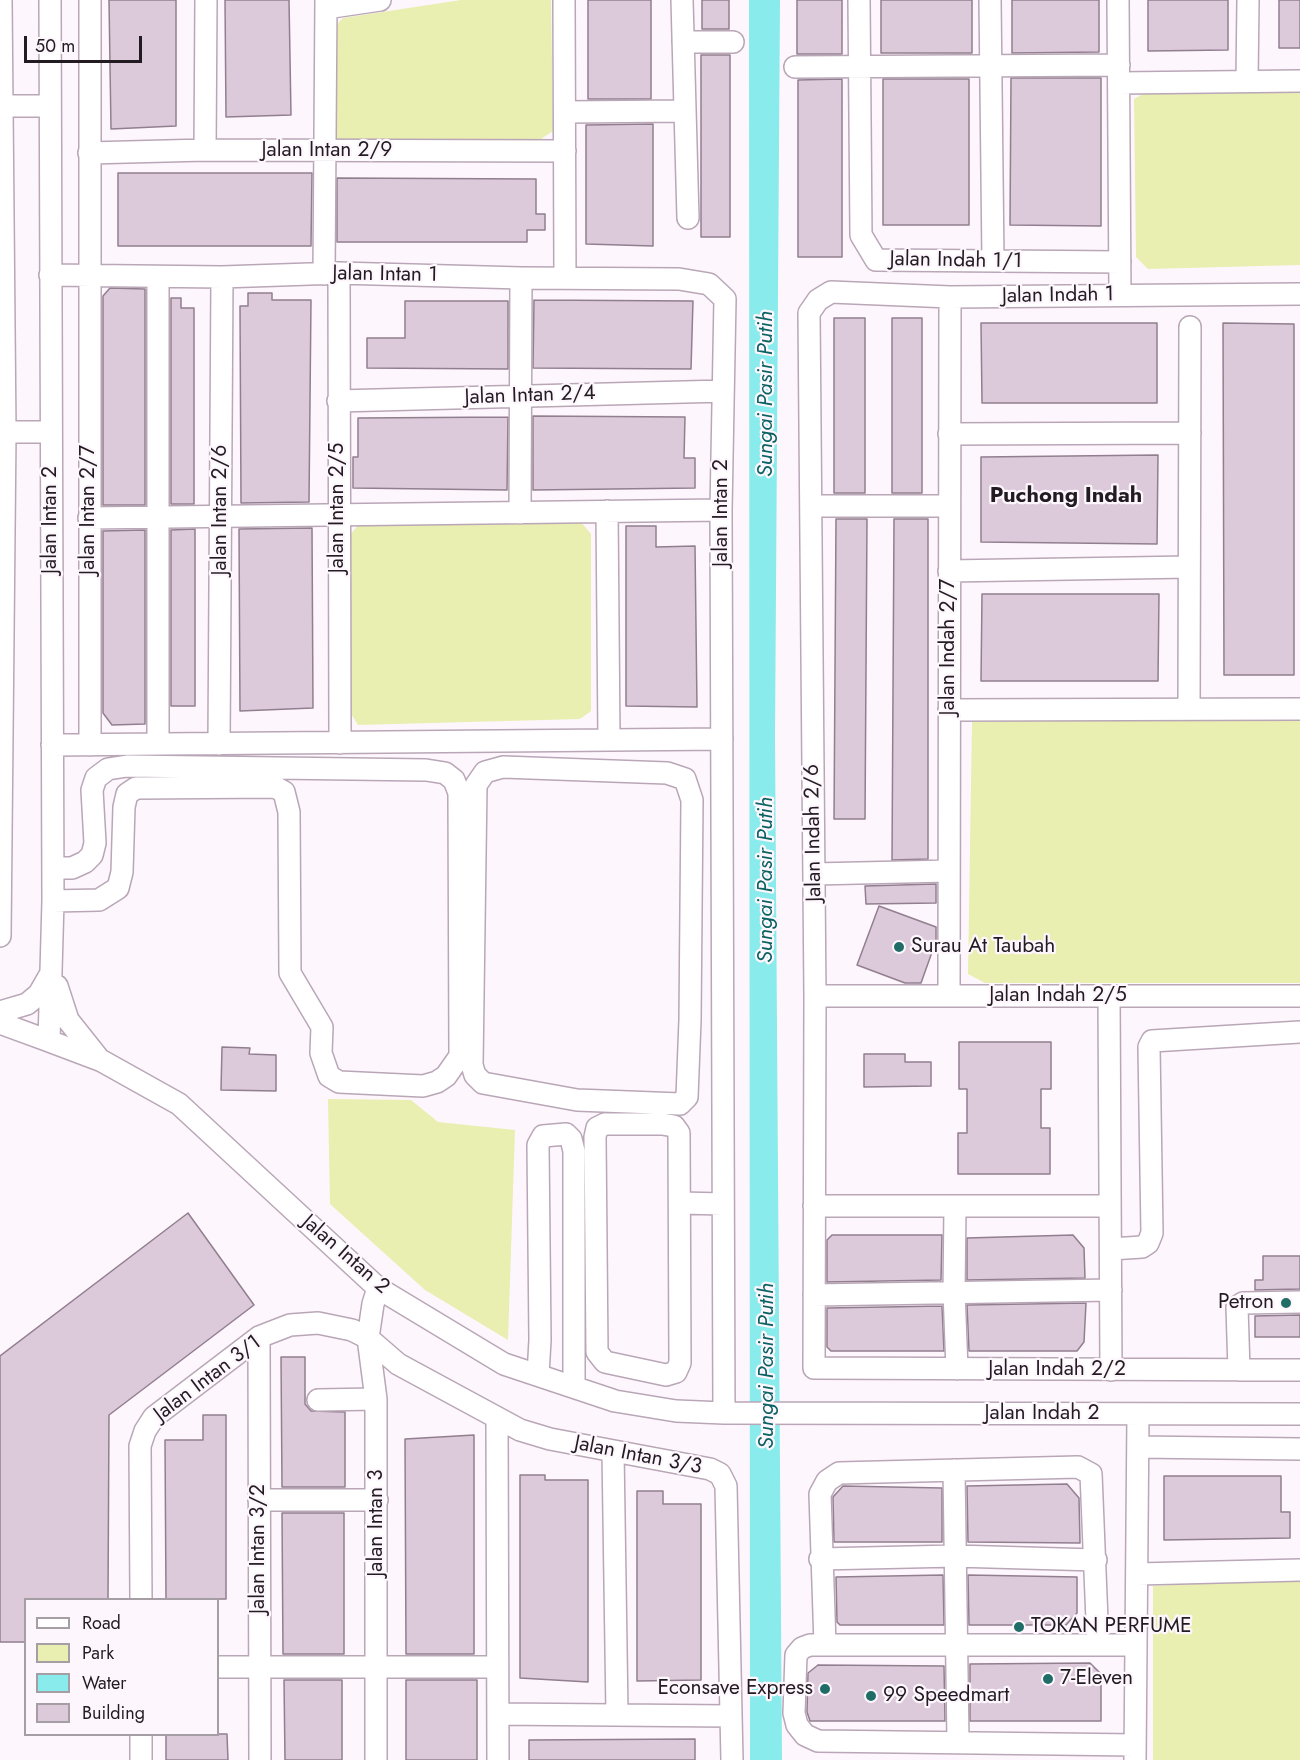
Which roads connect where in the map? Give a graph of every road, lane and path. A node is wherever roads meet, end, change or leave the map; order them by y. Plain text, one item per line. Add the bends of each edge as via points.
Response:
1 (1, 0) edge
2 (50, 0) edge
3 (90, 0) edge
4 (206, 0) edge
5 (380, 0) edge
6 (564, 0) edge
7 (682, 0) edge
8 (859, 0) edge
9 (990, 0) edge
10 (1118, 0) edge
11 (1248, 0) edge
12 (326, 4) edge
13 (683, 42) junction
14 (733, 42) dead end
15 (1, 60) edge
16 (860, 65) junction
17 (991, 65) junction
18 (795, 67) dead end
19 (1119, 74) junction
20 (1248, 81) junction
21 (1300, 81) edge
22 (2, 106) junction
23 (50, 106) junction
24 (685, 111) junction
25 (565, 112) junction
26 (205, 150) junction
27 (326, 151) junction
28 (565, 151) junction
29 (89, 153) junction
30 (688, 218) dead end
31 (1, 250) edge
32 (993, 261) junction
33 (1120, 262) junction
34 (331, 273) junction
35 (50, 275) junction
36 (88, 276) junction
37 (159, 277) junction
38 (222, 277) junction
39 (565, 277) junction
40 (520, 278) junction
41 (716, 291) joint
42 (1300, 294) edge
43 (1120, 295) junction
44 (950, 297) junction
45 (818, 300) joint
46 (1190, 327) dead end
47 (723, 391) junction
48 (519, 396) junction
49 (338, 401) junction
50 (2, 432) edge
51 (50, 432) junction
52 (1190, 433) junction
53 (949, 434) junction
54 (811, 506) junction
55 (949, 506) junction
56 (722, 510) junction
57 (607, 512) junction
58 (520, 513) junction
59 (338, 516) junction
60 (89, 518) junction
61 (158, 518) junction
62 (222, 518) junction
63 (1189, 567) junction
64 (949, 571) junction
65 (1, 691) edge
66 (1300, 708) edge
67 (1189, 709) junction
68 (949, 710) junction
69 (722, 739) junction
70 (609, 740) junction
71 (340, 743) junction
72 (158, 744) junction
73 (219, 744) junction
74 (52, 745) junction
75 (90, 745) junction
76 (284, 768) junction
77 (284, 792) junction
78 (53, 868) junction
79 (949, 871) junction
80 (814, 874) junction
81 (691, 895) junction
82 (722, 895) junction
83 (53, 901) junction
84 (0, 936) edge
85 (691, 955) junction
86 (722, 956) junction
87 (53, 971) junction
88 (815, 996) junction
89 (949, 996) junction
90 (1109, 996) junction
91 (1300, 996) edge
92 (0, 1012) edge
93 (0, 1023) edge
94 (1300, 1032) edge
95 (49, 1041) junction
96 (102, 1062) junction
97 (681, 1203) junction
98 (723, 1204) junction
99 (814, 1206) junction
100 (955, 1206) junction
101 (1110, 1206) junction
102 (1111, 1249) junction
103 (378, 1288) junction
104 (1111, 1290) junction
105 (954, 1292) junction
106 (814, 1295) junction
107 (1300, 1302) edge
108 (259, 1337) junction
109 (368, 1338) junction
110 (540, 1340) junction
111 (574, 1349) junction
112 (814, 1368) joint
113 (957, 1369) junction
114 (1112, 1370) junction
115 (1239, 1370) junction
116 (1300, 1370) edge
117 (538, 1375) junction
118 (573, 1387) junction
119 (376, 1399) junction
120 (318, 1400) dead end
121 (734, 1413) junction
122 (1138, 1414) junction
123 (1300, 1414) edge
124 (496, 1418) junction
125 (1138, 1448) junction
126 (1300, 1449) edge
127 (613, 1451) junction
128 (954, 1470) junction
129 (259, 1500) junction
130 (377, 1500) junction
131 (955, 1556) junction
132 (820, 1559) junction
133 (1096, 1560) junction
134 (1300, 1570) edge
135 (1138, 1574) junction
136 (141, 1598) edge
137 (817, 1645) junction
138 (957, 1645) junction
139 (1098, 1645) junction
140 (1136, 1645) junction
141 (219, 1667) edge
142 (260, 1667) junction
143 (497, 1667) junction
144 (377, 1668) junction
145 (498, 1714) junction
146 (616, 1714) junction
147 (730, 1716) junction
148 (141, 1736) edge
149 (958, 1741) junction
150 (1135, 1752) edge
151 (141, 1760) edge
152 (260, 1760) edge
153 (376, 1760) edge
154 (498, 1760) edge
155 (732, 1760) edge

1 - 15 street
2 - 23 street, Jalan Intan 2
3 - 29 street, Jalan Intan 2/7
4 - 26 street
5 - 12 street
6 - 25 street
7 - 13 street
8 - 16 street, Jalan Indah 1/1
9 - 17 street
10 - 19 street
11 - 20 street
12 - 27 street, Jalan Intan 2/5
13 - 14 street
13 - 24 street
15 - 22 street
16 - 17 street
16 - 18 street
16 - 32 street, Jalan Indah 1/1 via 861,235 876,260
17 - 19 street
17 - 32 street
19 - 20 street
19 - 33 street
20 - 21 street
22 - 23 street
22 - 31 street
23 - 35 street, Jalan Intan 2
24 - 25 street
24 - 30 street
25 - 28 street
26 - 27 street, Jalan Intan 2/9
26 - 29 street, Jalan Intan 2/9
27 - 28 street, Jalan Intan 2/9
27 - 34 street, Jalan Intan 2/5
28 - 39 street
29 - 36 street, Jalan Intan 2/7
31 - 50 street
32 - 33 street, Jalan Indah 1/1
33 - 43 street
34 - 38 street, Jalan Intan 1
34 - 40 street, Jalan Intan 1
34 - 49 street, Jalan Intan 2/5
35 - 36 street, Jalan Intan 1
35 - 51 street, Jalan Intan 2
36 - 37 street, Jalan Intan 1
36 - 60 street, Jalan Intan 2/7
37 - 38 street, Jalan Intan 1
37 - 61 street
38 - 62 street, Jalan Intan 2/6
39 - 40 street, Jalan Intan 1
39 - 41 street, Jalan Intan 1 via 679,279 709,284
40 - 48 street
41 - 47 street, Jalan Intan 2 via 725,299
42 - 43 street, Jalan Indah 1
43 - 44 street, Jalan Indah 1
44 - 45 street, Jalan Indah 1 via 831,292
44 - 53 street, Jalan Indah 2/7
45 - 54 street, Jalan Indah 2/6 via 809,313
46 - 52 street
47 - 48 street, Jalan Intan 2/4
47 - 56 street, Jalan Intan 2
48 - 49 street, Jalan Intan 2/4
48 - 58 street
49 - 59 street, Jalan Intan 2/5
50 - 51 street
50 - 65 street
51 - 74 street, Jalan Intan 2
52 - 53 street
52 - 63 street
53 - 55 street, Jalan Indah 2/7
54 - 55 street
54 - 80 street, Jalan Indah 2/6
55 - 64 street, Jalan Indah 2/7
56 - 57 street
56 - 69 street, Jalan Intan 2
57 - 58 street
57 - 70 street
58 - 59 street
59 - 62 street
59 - 71 street, Jalan Intan 2/5
60 - 61 street
60 - 75 street, Jalan Intan 2/7
61 - 62 street
61 - 72 street
62 - 73 street, Jalan Intan 2/6
63 - 64 street
63 - 67 street
64 - 68 street, Jalan Indah 2/7
65 - 84 street
66 - 67 street
67 - 68 street
68 - 79 street, Jalan Indah 2/7
69 - 70 street
69 - 82 street, Jalan Intan 2
70 - 71 street
71 - 73 street
72 - 73 street
72 - 75 street
74 - 75 street
74 - 78 street, Jalan Intan 2
76 - 77 street
76 - 77 street via 426,770 445,773 454,780 459,794 460,823 460,1056 437,1082 423,1086 339,1082 328,1076 323,1067 322,1027 290,973 290,832
76 - 78 street via 108,769 96,778 92,790 92,855 72,868
77 - 83 street via 263,786 136,788 127,794 124,807 118,888 99,900
78 - 83 street, Jalan Intan 2
79 - 80 street
79 - 89 street, Jalan Indah 2/7
80 - 88 street, Jalan Indah 2/6
81 - 82 street
81 - 85 street
81 - 85 street via 692,800 685,779 656,772 503,767 485,772 476,785 472,1065 475,1075 483,1083 577,1100 680,1104 687,1097
82 - 86 street, Jalan Intan 2
83 - 87 street, Jalan Intan 2
85 - 86 street
86 - 98 street, Jalan Intan 2
87 - 92 street via 27,1005
87 - 95 street, Jalan Intan 2
87 - 96 street via 68,1020
88 - 89 street, Jalan Indah 2/5
88 - 99 street, Jalan Indah 2/6
89 - 90 street, Jalan Indah 2/5
90 - 91 street, Jalan Indah 2/5
90 - 101 street
93 - 95 street, Jalan Intan 2
94 - 102 street via 1152,1041 1152,1233 1142,1247
95 - 96 street, Jalan Intan 2
96 - 103 street, Jalan Intan 2 via 179,1104
97 - 97 street via 680,1363 676,1372 666,1375 605,1362 597,1352 597,1128 605,1124 674,1126 679,1132
97 - 98 street
98 - 121 street, Jalan Intan 2
99 - 100 street
99 - 106 street, Jalan Indah 2/6
100 - 101 street
100 - 105 street
101 - 102 street
102 - 104 street
103 - 109 street, Jalan Intan 3
103 - 117 street, Jalan Intan 2 via 504,1364
104 - 105 street
104 - 114 street
105 - 106 street
105 - 113 street
106 - 112 street, Jalan Indah 2/6
107 - 115 street via 1243,1303 1237,1307
108 - 109 street, Jalan Intan 3/1 via 290,1325 318,1323 352,1330
108 - 129 street, Jalan Intan 3/2
108 - 136 street, Jalan Intan 3/1 via 154,1417 145,1431 140,1446
109 - 119 street, Jalan Intan 3
109 - 124 street, Jalan Intan 3/3 via 398,1364
110 - 111 street
110 - 111 street via 538,1145 543,1136 566,1134 574,1151
110 - 117 street
111 - 118 street
112 - 113 street, Jalan Indah 2/2
113 - 114 street, Jalan Indah 2/2
114 - 115 street, Jalan Indah 2/2
115 - 116 street, Jalan Indah 2/2
117 - 118 street, Jalan Intan 2
118 - 121 street, Jalan Intan 2 via 625,1403 676,1411
119 - 120 street
119 - 130 street, Jalan Intan 3
121 - 122 street, Jalan Indah 2
122 - 123 street, Jalan Indah 2
122 - 125 street
124 - 127 street, Jalan Intan 3/3 via 550,1440
124 - 143 street
125 - 126 street
125 - 135 street
127 - 146 street
127 - 147 street, Jalan Intan 3/3 via 710,1469 720,1474 726,1486
128 - 131 street
128 - 132 street via 838,1473 827,1481 820,1494
128 - 133 street via 1078,1467 1091,1474
129 - 130 street
129 - 142 street, Jalan Intan 3/2
130 - 144 street, Jalan Intan 3
131 - 132 street
131 - 133 street
131 - 138 street
132 - 137 street
133 - 139 street
134 - 135 street
135 - 140 street
137 - 138 street
137 - 149 street via 802,1648 796,1655 794,1713 804,1735 818,1741
138 - 139 street
138 - 149 street
139 - 140 street
140 - 150 street
141 - 142 street
142 - 144 street
142 - 152 street, Jalan Intan 3/2
143 - 144 street
143 - 145 street
144 - 153 street, Jalan Intan 3
145 - 146 street
145 - 154 street
146 - 147 street
147 - 155 street, Jalan Intan 3/3
148 - 151 street
149 - 150 street

